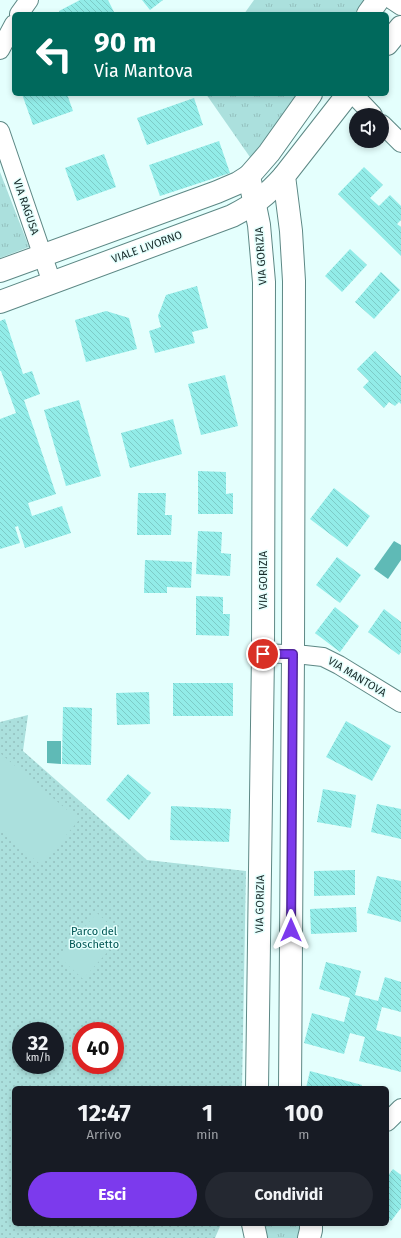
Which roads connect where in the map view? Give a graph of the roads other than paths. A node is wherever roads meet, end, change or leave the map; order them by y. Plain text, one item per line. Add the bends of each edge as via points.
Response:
1 (29, 0) edge
2 (378, 0) edge
3 (392, 0) edge
4 (401, 6) edge
5 (20, 12) edge
6 (369, 12) edge
7 (401, 27) edge
8 (12, 28) edge
9 (389, 42) edge
10 (0, 50) edge
11 (309, 96) edge
12 (346, 96) edge
13 (355, 96) edge
14 (367, 108) edge
15 (0, 131) edge
16 (389, 131) edge
17 (401, 143) edge
18 (249, 176) junction
19 (284, 176) junction
20 (256, 204) junction
21 (43, 255) junction
22 (0, 271) edge
23 (52, 282) junction
24 (0, 302) edge
25 (263, 654) junction
26 (293, 654) junction
27 (401, 703) edge
28 (257, 1086) edge
29 (290, 1086) edge
30 (401, 1108) edge
31 (389, 1120) edge
32 (253, 1226) edge
33 (311, 1226) edge
34 (256, 1238) edge
35 (310, 1238) edge

1 - 5 street
2 - 6 street
3 - 4 street
7 - 9 street
8 - 10 street
11 - 18 street via 270,153
12 - 19 street
13 - 14 street
15 - 21 street, VIA RAGUSA
16 - 17 street
18 - 20 street, VIA GORIZIA
18 - 21 street via 217,192
19 - 20 street, VIALE LIVORNO
19 - 26 street via 294,276
20 - 23 street, VIALE LIVORNO via 224,219
20 - 25 street, VIA GORIZIA via 264,282
21 - 22 street
21 - 23 street, VIA RAGUSA
23 - 24 street, VIALE LIVORNO
25 - 26 street, VIA MANTOVA
25 - 28 street, VIA GORIZIA
26 - 27 street, VIA MANTOVA via 329,660
26 - 29 street
30 - 31 street
32 - 34 street
33 - 35 street

